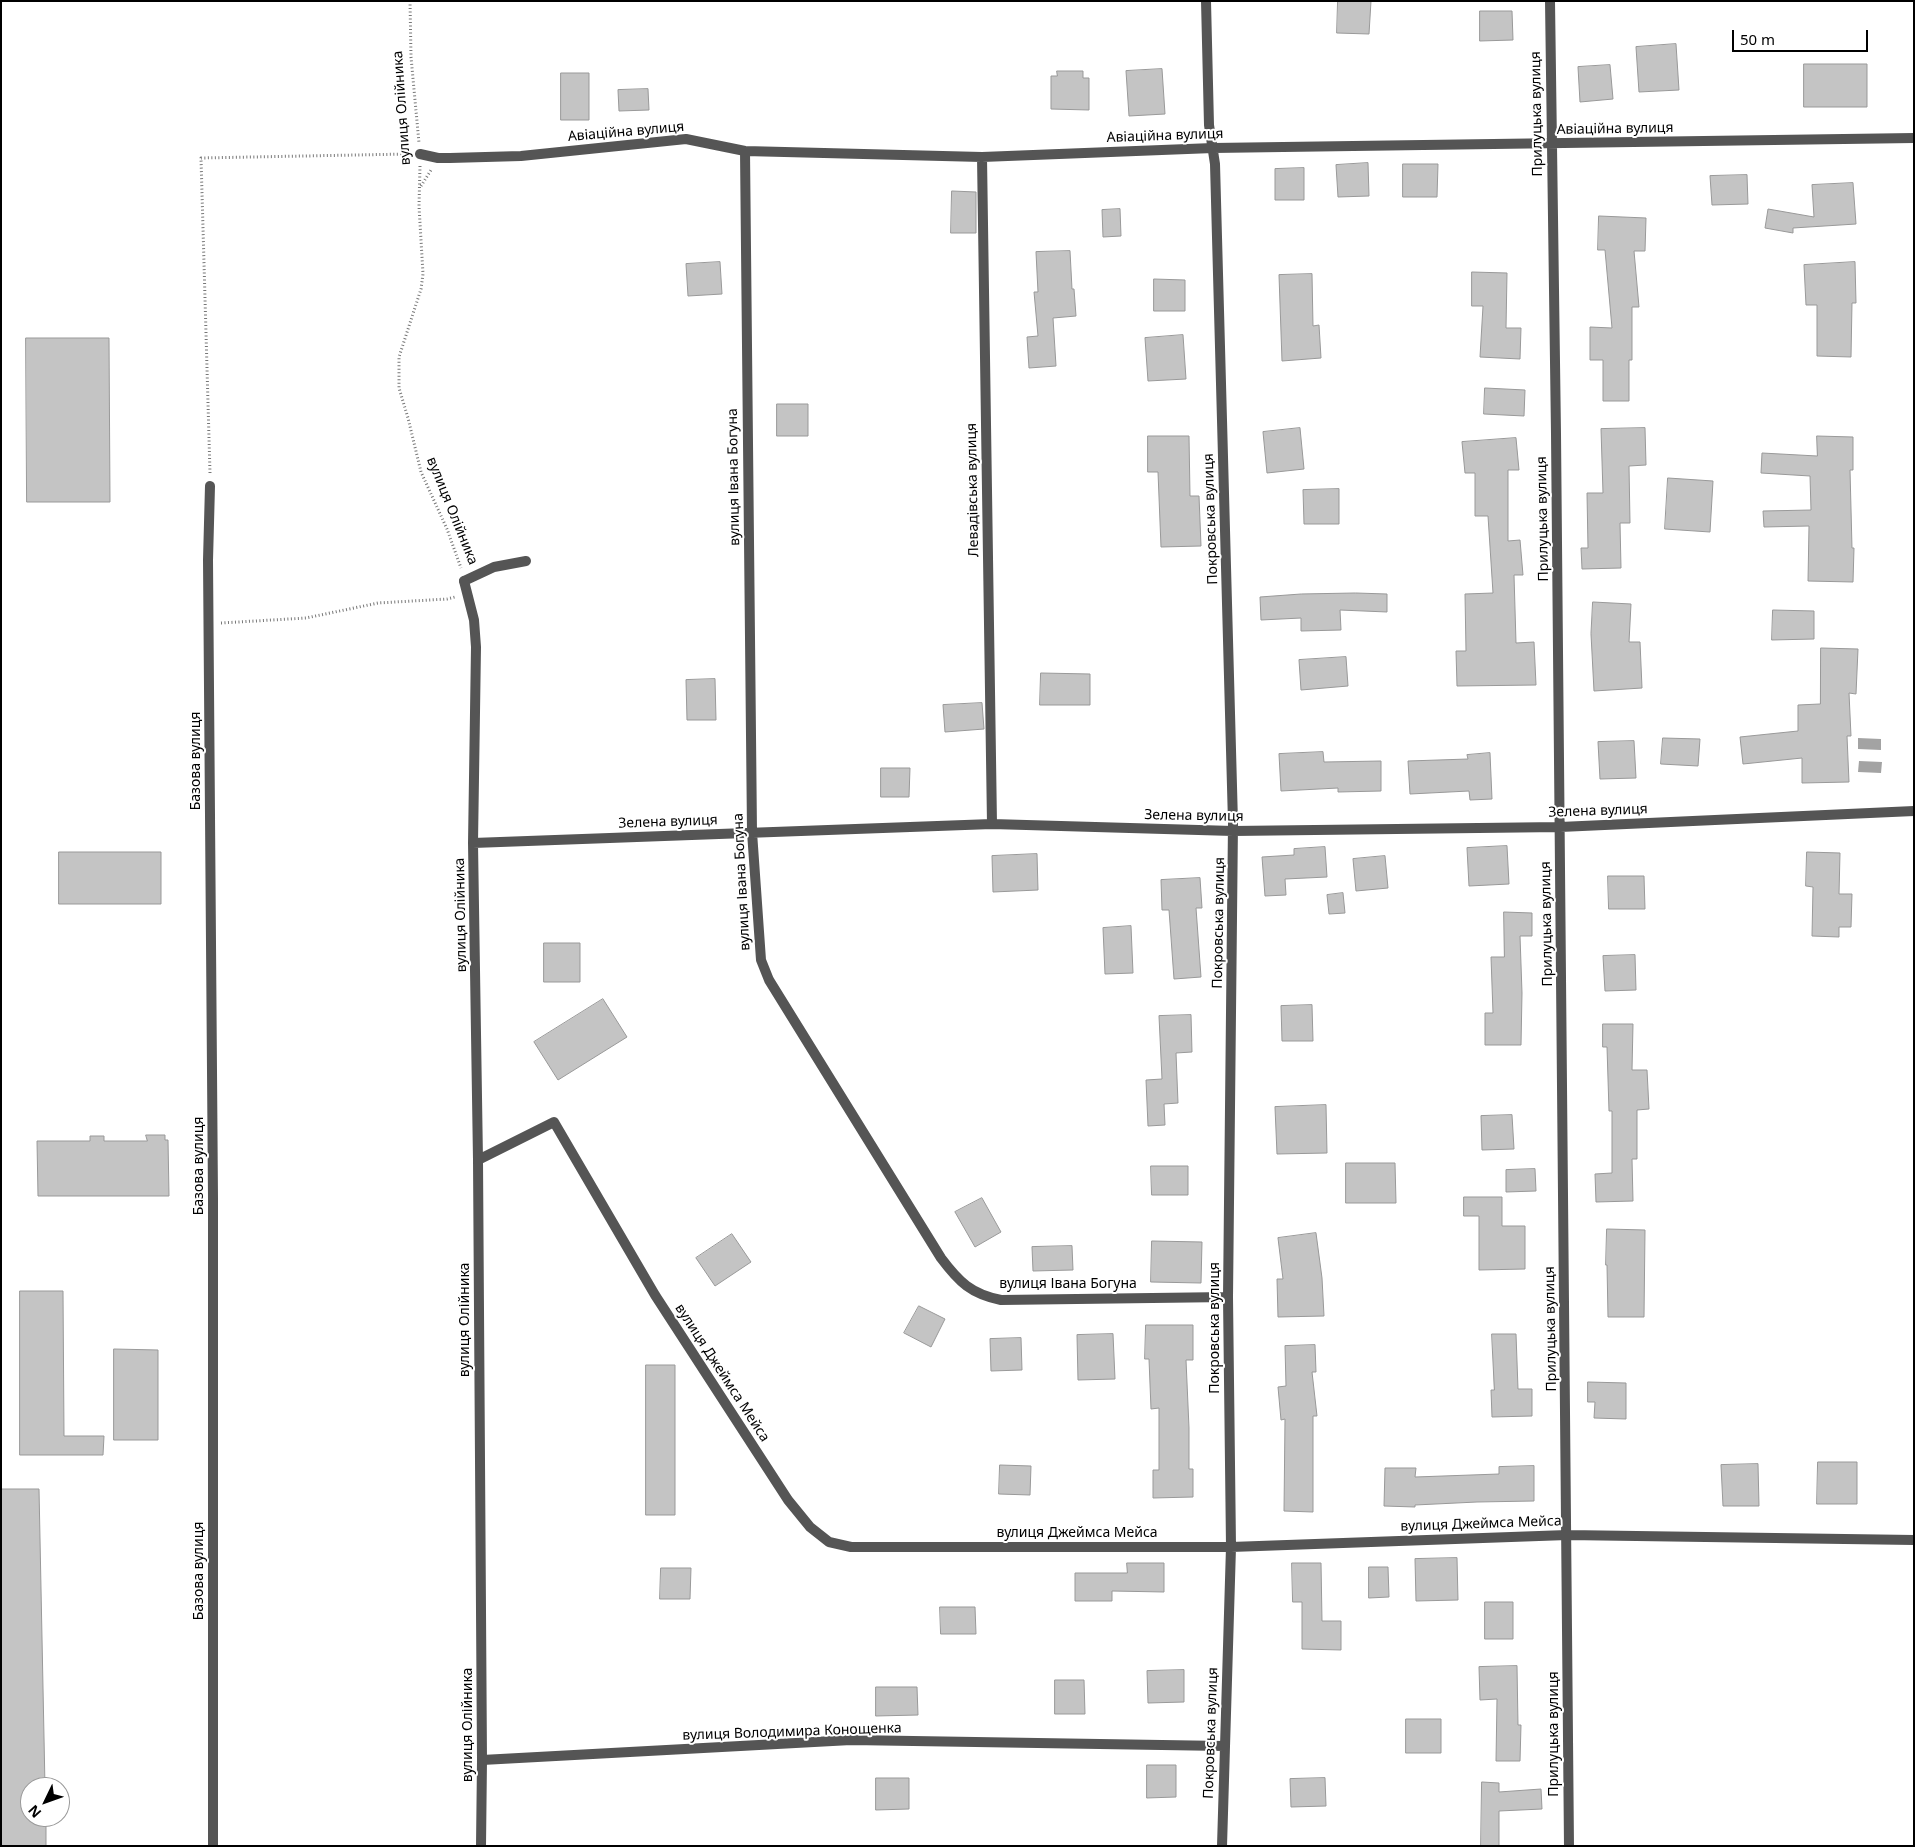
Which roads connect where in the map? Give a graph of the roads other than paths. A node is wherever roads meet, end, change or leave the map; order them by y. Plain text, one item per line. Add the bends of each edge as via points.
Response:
1 (1206, 1) edge
2 (1550, 1) edge
3 (1914, 138) edge
4 (1551, 143) junction
5 (1213, 148) junction
6 (745, 151) junction
7 (420, 154) road end
8 (982, 157) junction
9 (210, 486) road end
10 (526, 561) dead end
11 (1914, 811) edge
12 (992, 824) junction
13 (1560, 827) junction
14 (1233, 831) junction
15 (752, 832) junction
16 (473, 843) junction
17 (478, 1160) junction
18 (1228, 1297) junction
19 (1567, 1534) junction
20 (1914, 1540) edge
21 (1231, 1547) junction
22 (1224, 1746) junction
23 (482, 1760) junction
24 (213, 1846) edge
25 (481, 1846) edge
26 (1222, 1846) edge
27 (1569, 1846) edge

1 - 5 street, Покровська вулиця via 1209,125
2 - 4 street, Прилуцька вулиця
3 - 4 street, Авіаційна вулиця
4 - 5 street, Авіаційна вулиця
4 - 13 street, Прилуцька вулиця
5 - 8 street, Авіаційна вулиця
5 - 14 street, Покровська вулиця
6 - 7 street, Авіаційна вулиця via 686,139 520,156 438,158
6 - 8 street, Авіаційна вулиця
6 - 15 street, вулиця Івана Богуна
8 - 12 street, Левадівська вулиця
9 - 24 street, Базова вулиця
10 - 16 street, вулиця Олійника via 494,567 464,581 474,620 476,646
11 - 13 street, Зелена вулиця
12 - 14 street, Зелена вулиця
12 - 15 street, Зелена вулиця
13 - 14 street, Зелена вулиця
13 - 19 street, Прилуцька вулиця
14 - 18 street, Покровська вулиця
15 - 16 street, Зелена вулиця
15 - 18 street, вулиця Івана Богуна via 761,960 769,980 953,1275 983,1296 1001,1300
16 - 17 street, вулиця Олійника
17 - 21 street, вулиця Джеймса Мейса via 554,1122 655,1295 788,1500 810,1527 829,1542 851,1547
17 - 23 street, вулиця Олійника
18 - 21 street, Покровська вулиця
19 - 20 street, вулиця Джеймса Мейса
19 - 21 street, вулиця Джеймса Мейса
19 - 27 street, Прилуцька вулиця
21 - 22 street, Покровська вулиця
22 - 23 street, вулиця Володимира Конощенка via 852,1740
22 - 26 street, Покровська вулиця
23 - 25 street, вулиця Олійника

